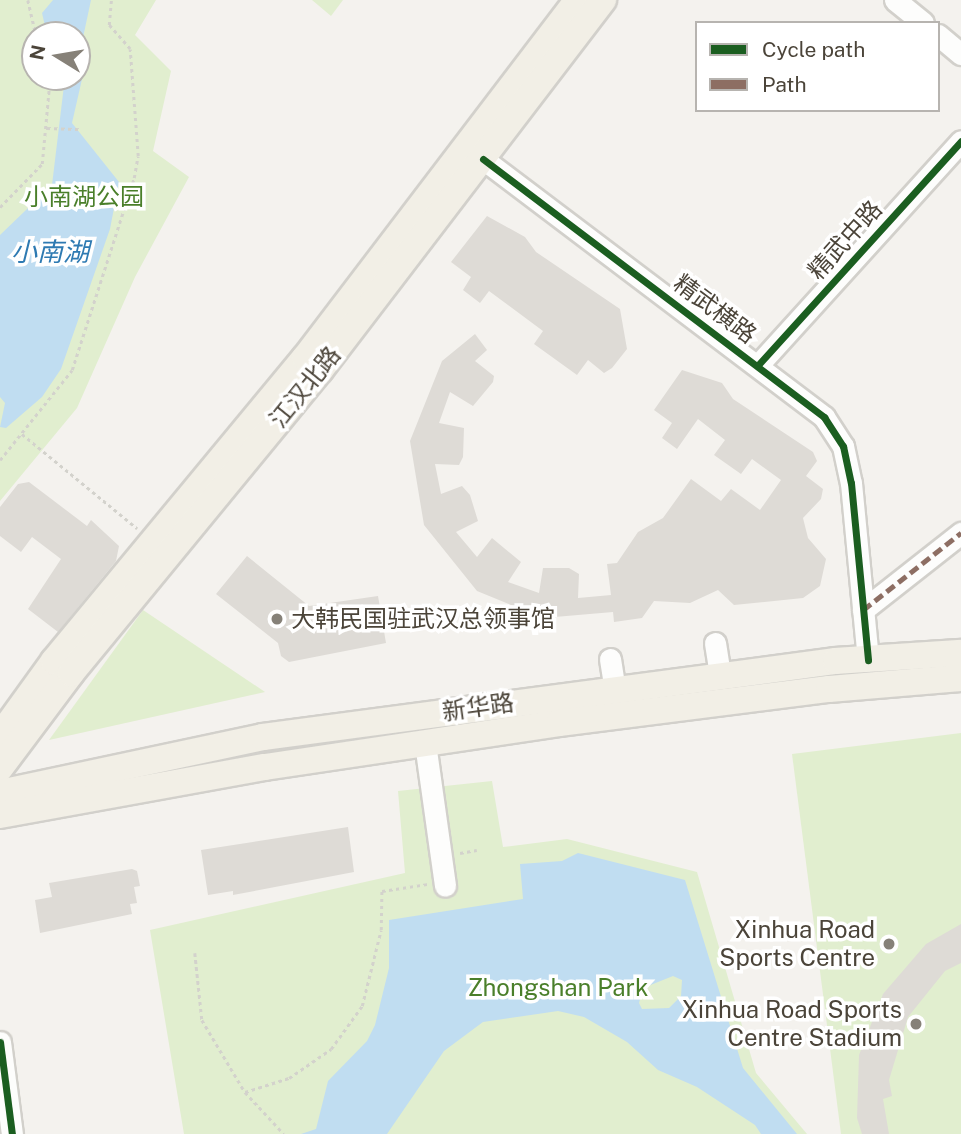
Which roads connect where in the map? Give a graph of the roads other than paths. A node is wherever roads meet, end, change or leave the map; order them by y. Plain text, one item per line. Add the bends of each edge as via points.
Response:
1 (578, 0) edge
2 (603, 0) edge
3 (895, 0) edge
4 (921, 21) edge
5 (940, 37) edge
6 (961, 54) edge
7 (961, 141) edge
8 (483, 159) junction
9 (758, 365) junction
10 (961, 533) edge
11 (863, 610) junction
12 (715, 643) dead end
13 (961, 653) edge
14 (610, 659) dead end
15 (868, 660) junction
16 (720, 675) junction
17 (961, 678) edge
18 (615, 689) junction
19 (0, 736) edge
20 (425, 743) junction
21 (1, 798) edge
22 (445, 886) dead end
23 (0, 1042) edge
24 (12, 1134) edge

1 - 19 main road, 江汉北路 via 314,347 54,661
2 - 8 main road, 江汉北路
3 - 4 street
5 - 6 street
7 - 9 street, 精武中路
8 - 9 street, 精武横路
8 - 21 main road, 江汉北路
9 - 11 street, 精武横路 via 824,417 843,446
10 - 11 street
11 - 15 street, 精武横路
12 - 16 street
13 - 15 main road, 新华路
14 - 18 street
15 - 16 main road, 新华路
16 - 18 main road, 新华路
17 - 20 main road, 新华路 via 829,689
18 - 21 main road, 新华路 via 263,737
20 - 21 main road, 新华路 via 158,785
20 - 22 street
23 - 24 street

